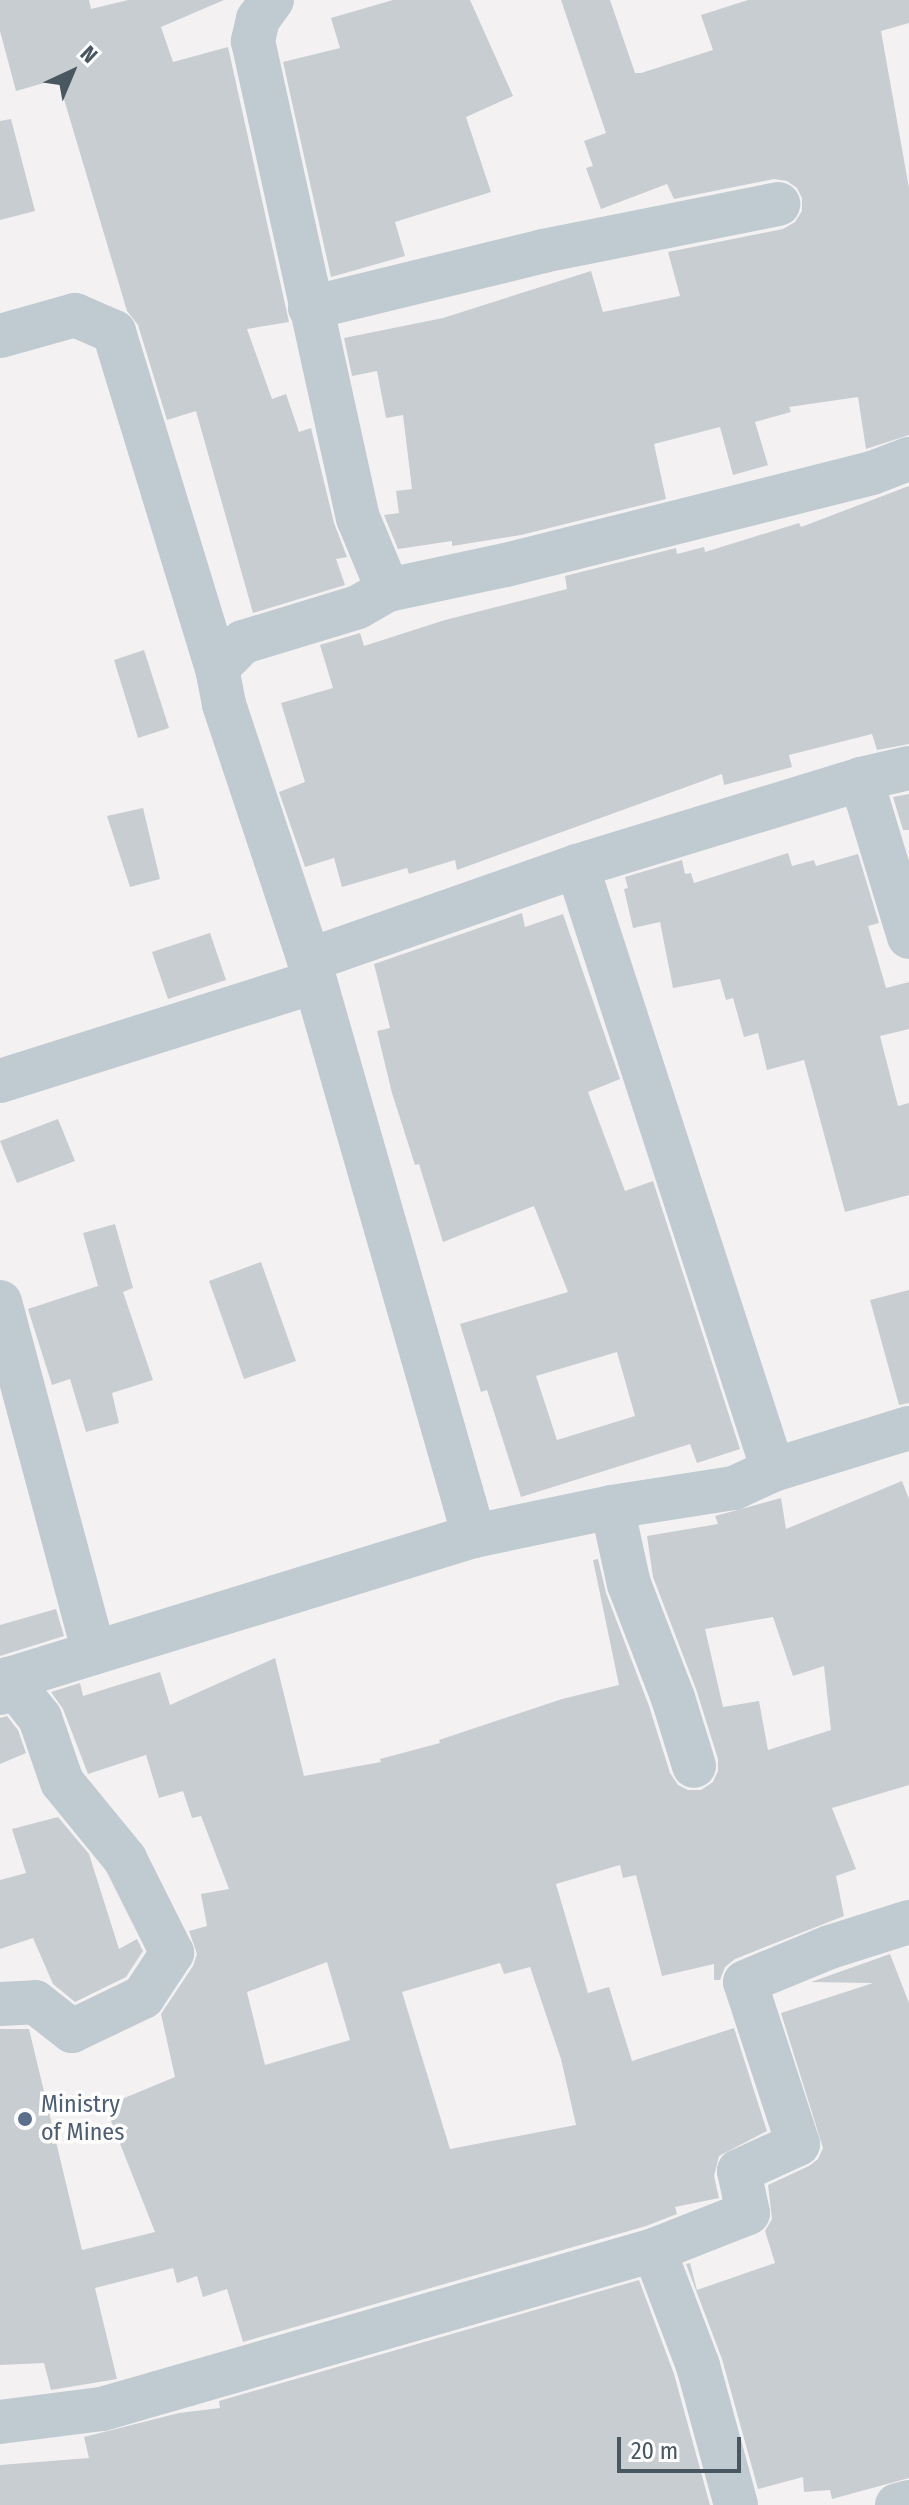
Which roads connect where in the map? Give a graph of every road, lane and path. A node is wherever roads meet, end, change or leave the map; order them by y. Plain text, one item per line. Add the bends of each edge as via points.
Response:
1 (272, 0) edge
2 (778, 204) dead end
3 (310, 308) junction
4 (0, 336) edge
5 (909, 459) edge
6 (388, 590) junction
7 (217, 668) junction
8 (909, 768) edge
9 (861, 779) junction
10 (577, 866) junction
11 (909, 937) edge
12 (312, 971) junction
13 (0, 1081) edge
14 (0, 1302) edge
15 (909, 1428) edge
16 (773, 1470) junction
17 (612, 1507) junction
18 (474, 1536) junction
19 (94, 1653) junction
20 (5, 1686) edge
21 (694, 1766) dead end
22 (909, 1922) edge
23 (0, 2004) edge
24 (654, 2250) junction
25 (0, 2422) edge
26 (909, 2502) edge
27 (736, 2505) edge
28 (897, 2505) edge

1 - 3 street via 258,19 253,41
2 - 3 street via 543,251
3 - 6 street via 358,518
4 - 7 street via 75,315 114,332
5 - 6 street via 872,473
6 - 7 street via 358,607 243,642
7 - 12 street via 224,704
8 - 9 street
9 - 10 street
9 - 11 street
10 - 12 street
10 - 16 street
12 - 13 street
12 - 18 street
14 - 19 street
15 - 16 street
16 - 17 street via 734,1488
17 - 18 street
17 - 21 street via 629,1584
18 - 19 street
19 - 20 street
20 - 23 street via 40,1718 62,1782 125,1859 172,1953 143,1997 72,2031 35,2002
22 - 24 street via 745,1982 798,2144 739,2171 748,2213
24 - 25 street via 102,2409
24 - 27 street via 698,2366
26 - 28 street

